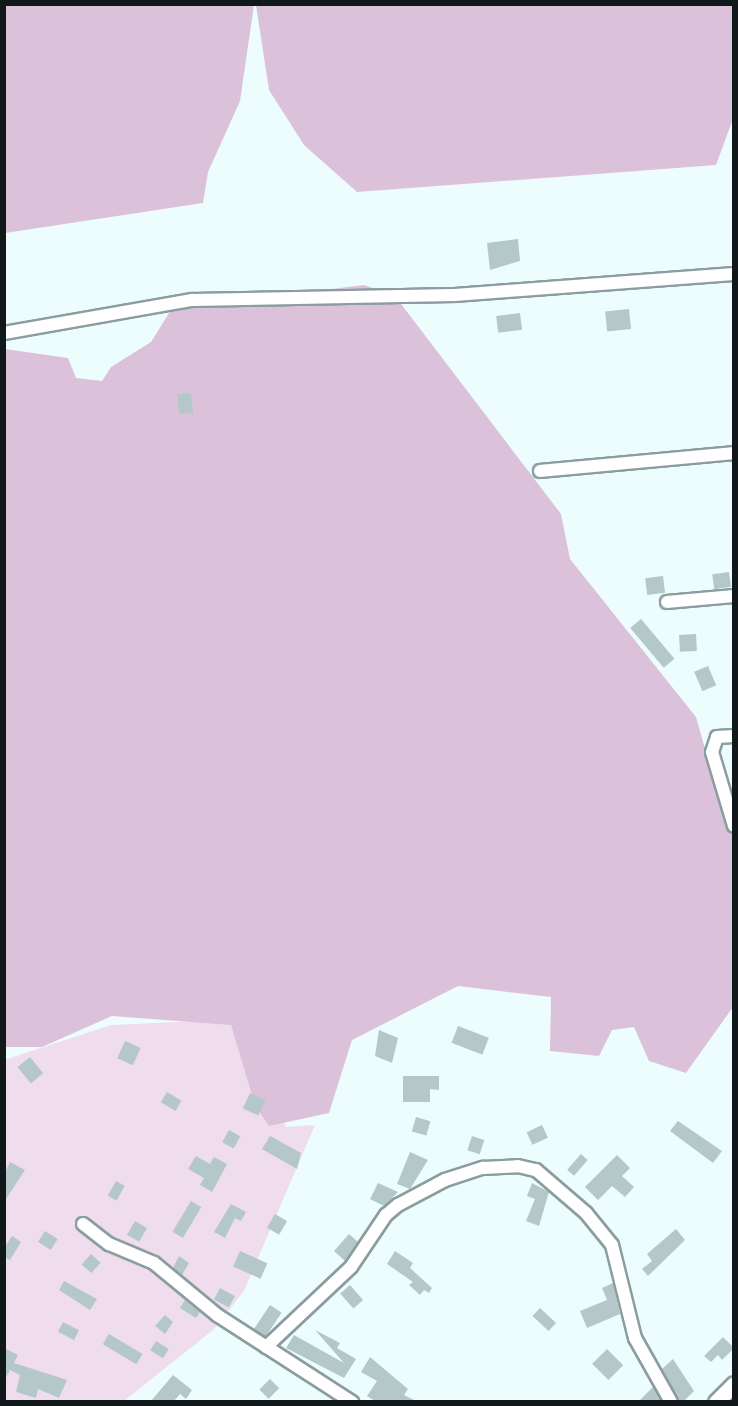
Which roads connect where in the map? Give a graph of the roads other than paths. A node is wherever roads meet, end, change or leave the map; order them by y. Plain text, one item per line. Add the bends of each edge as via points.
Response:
1 (734, 273) edge
2 (4, 333) edge
3 (734, 453) edge
4 (540, 471) dead end
5 (734, 596) edge
6 (667, 602) dead end
7 (734, 736) edge
8 (734, 826) edge
9 (83, 1224) dead end
10 (266, 1347) junction
11 (734, 1384) edge
12 (352, 1401) edge
13 (671, 1401) edge
14 (716, 1401) edge

1 - 2 street via 454,295 192,300
3 - 4 street
5 - 6 street
7 - 8 street via 717,737 712,752
9 - 10 street via 109,1244 154,1263 217,1315
10 - 12 street
10 - 13 street via 351,1267 386,1215 399,1205 445,1180 483,1168 518,1166 536,1170 585,1213 612,1245 635,1338
11 - 14 street

